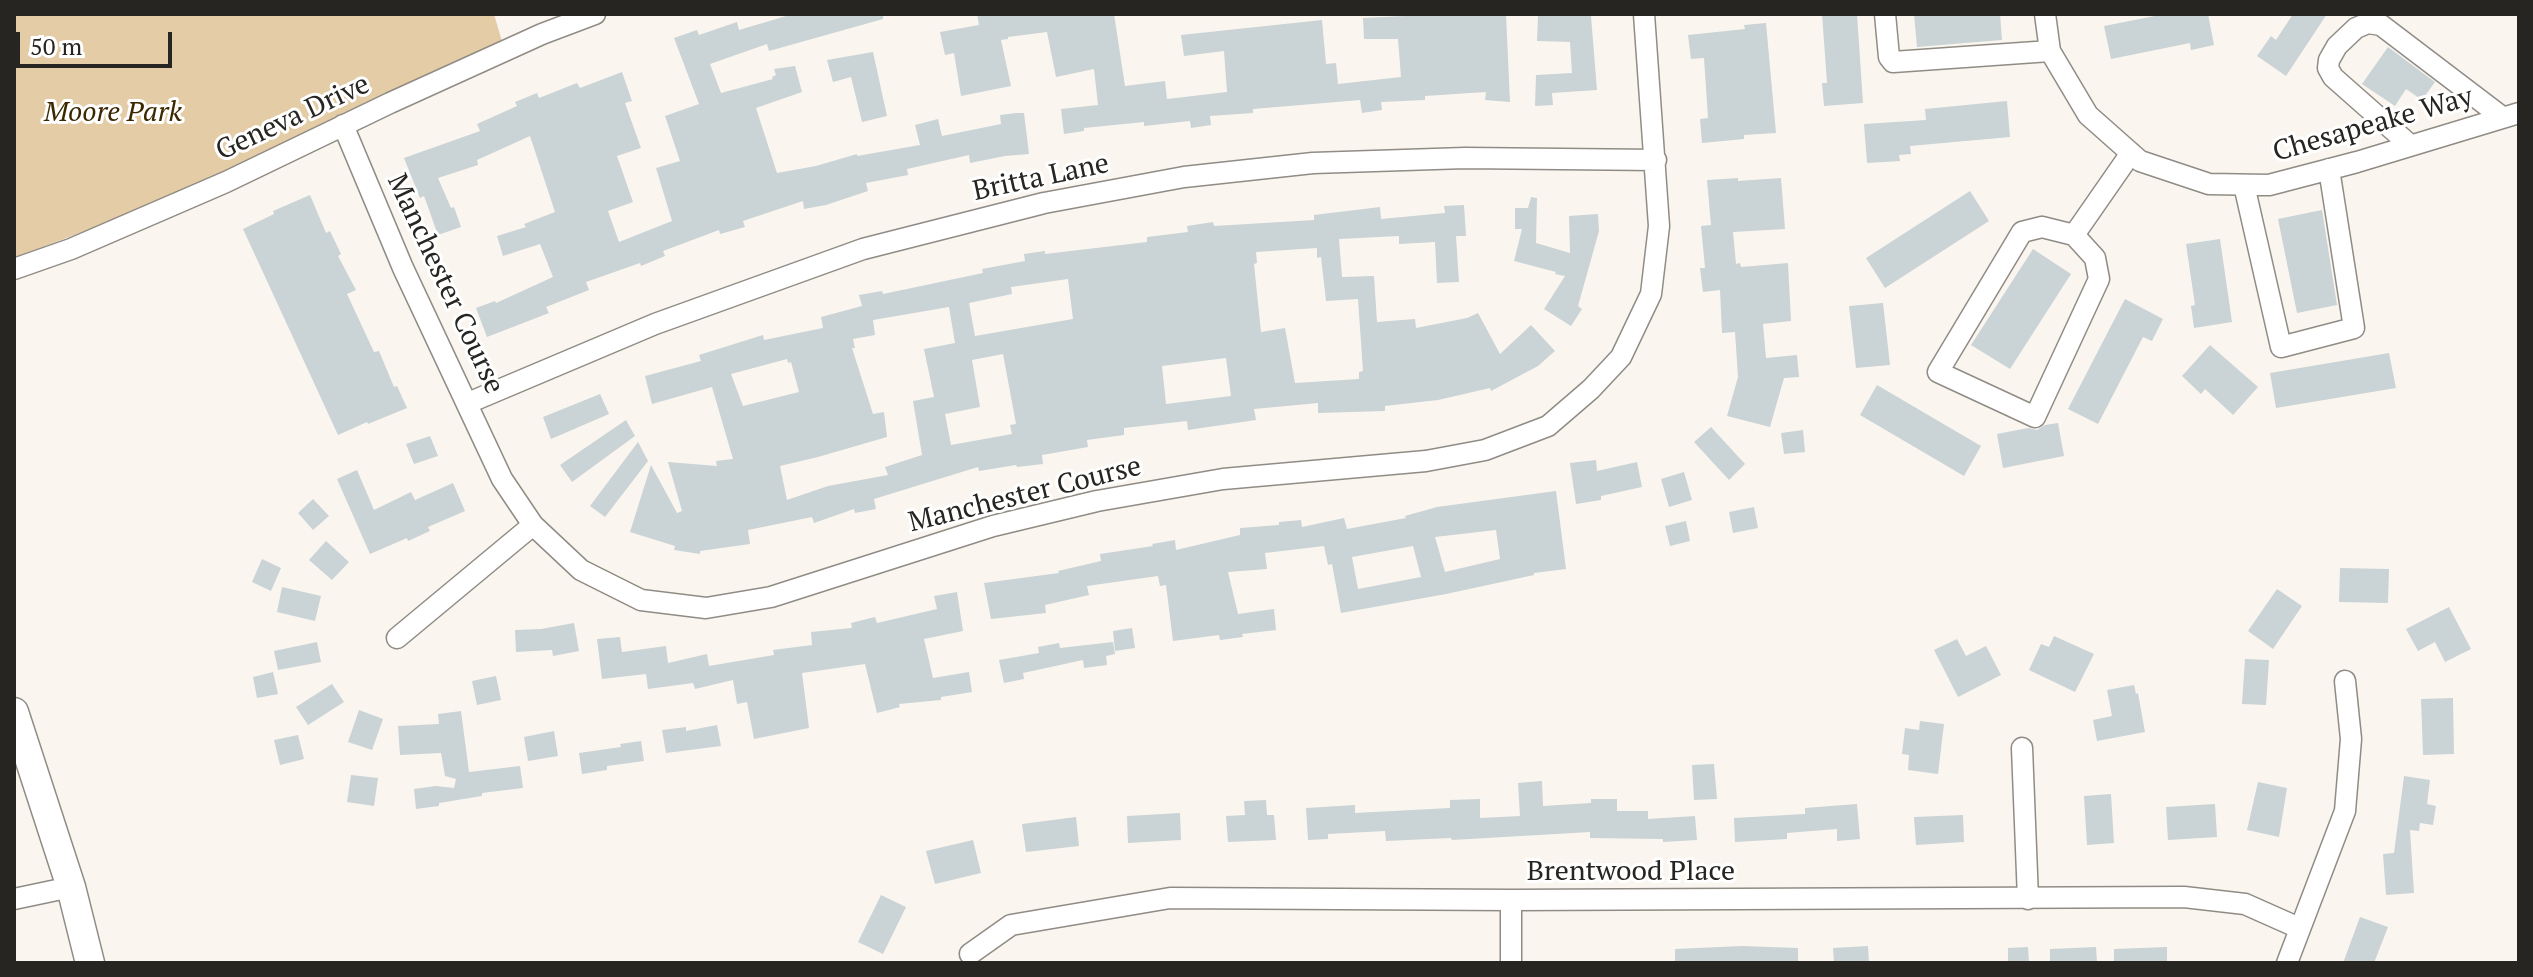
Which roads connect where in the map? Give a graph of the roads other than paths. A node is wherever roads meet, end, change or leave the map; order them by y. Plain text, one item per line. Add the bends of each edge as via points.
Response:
1 (595, 14) edge
2 (1644, 14) edge
3 (1885, 14) edge
4 (2045, 14) edge
5 (2050, 51) junction
6 (2511, 115) edge
7 (343, 125) junction
8 (2410, 145) junction
9 (2131, 153) junction
10 (1656, 160) junction
11 (2329, 169) junction
12 (2244, 185) junction
13 (2074, 235) junction
14 (14, 269) edge
15 (468, 403) junction
16 (533, 525) junction
17 (397, 638) dead end
18 (2345, 681) dead end
19 (14, 712) edge
20 (2022, 748) dead end
21 (71, 887) junction
22 (14, 899) edge
23 (2028, 899) junction
24 (1511, 900) junction
25 (2299, 928) junction
26 (970, 954) dead end
27 (90, 963) edge
28 (1511, 963) edge
29 (2287, 963) edge

1 - 7 street, Geneva Drive
2 - 10 street, Manchester Course
3 - 5 street via 1893,62
4 - 5 street, Chesapeake Way
5 - 9 street, Chesapeake Way via 2088,115
6 - 8 street, Chesapeake Way
6 - 8 street via 2381,25 2368,23 2337,46 2328,68
7 - 14 street, Geneva Drive via 226,182
7 - 15 street, Manchester Course
8 - 11 street, Chesapeake Way
9 - 12 street, Chesapeake Way via 2140,161 2209,184
9 - 13 street
10 - 15 street, Britta Lane via 1313,163 1184,177 1044,203 863,249 655,324
10 - 16 street, Manchester Course via 1659,226 1651,294 1621,357 1548,426 1485,450 1426,461 1223,479 1097,501 993,526 771,597 706,608 641,600 581,570
11 - 12 street, Chesapeake Way via 2269,185
11 - 12 street via 2354,328 2281,347
13 - 13 street via 2042,227 2022,232 1938,372 2035,417 2099,279 2095,258
15 - 16 street, Manchester Course via 502,479
16 - 17 street
18 - 25 street via 2351,739 2345,811
19 - 21 street
20 - 23 street
21 - 22 street
21 - 27 street
23 - 24 street, Brentwood Place
23 - 25 street, Brentwood Place via 2184,897 2245,904
24 - 26 street, Brentwood Place via 1170,898 1011,925
24 - 28 street
25 - 29 street

